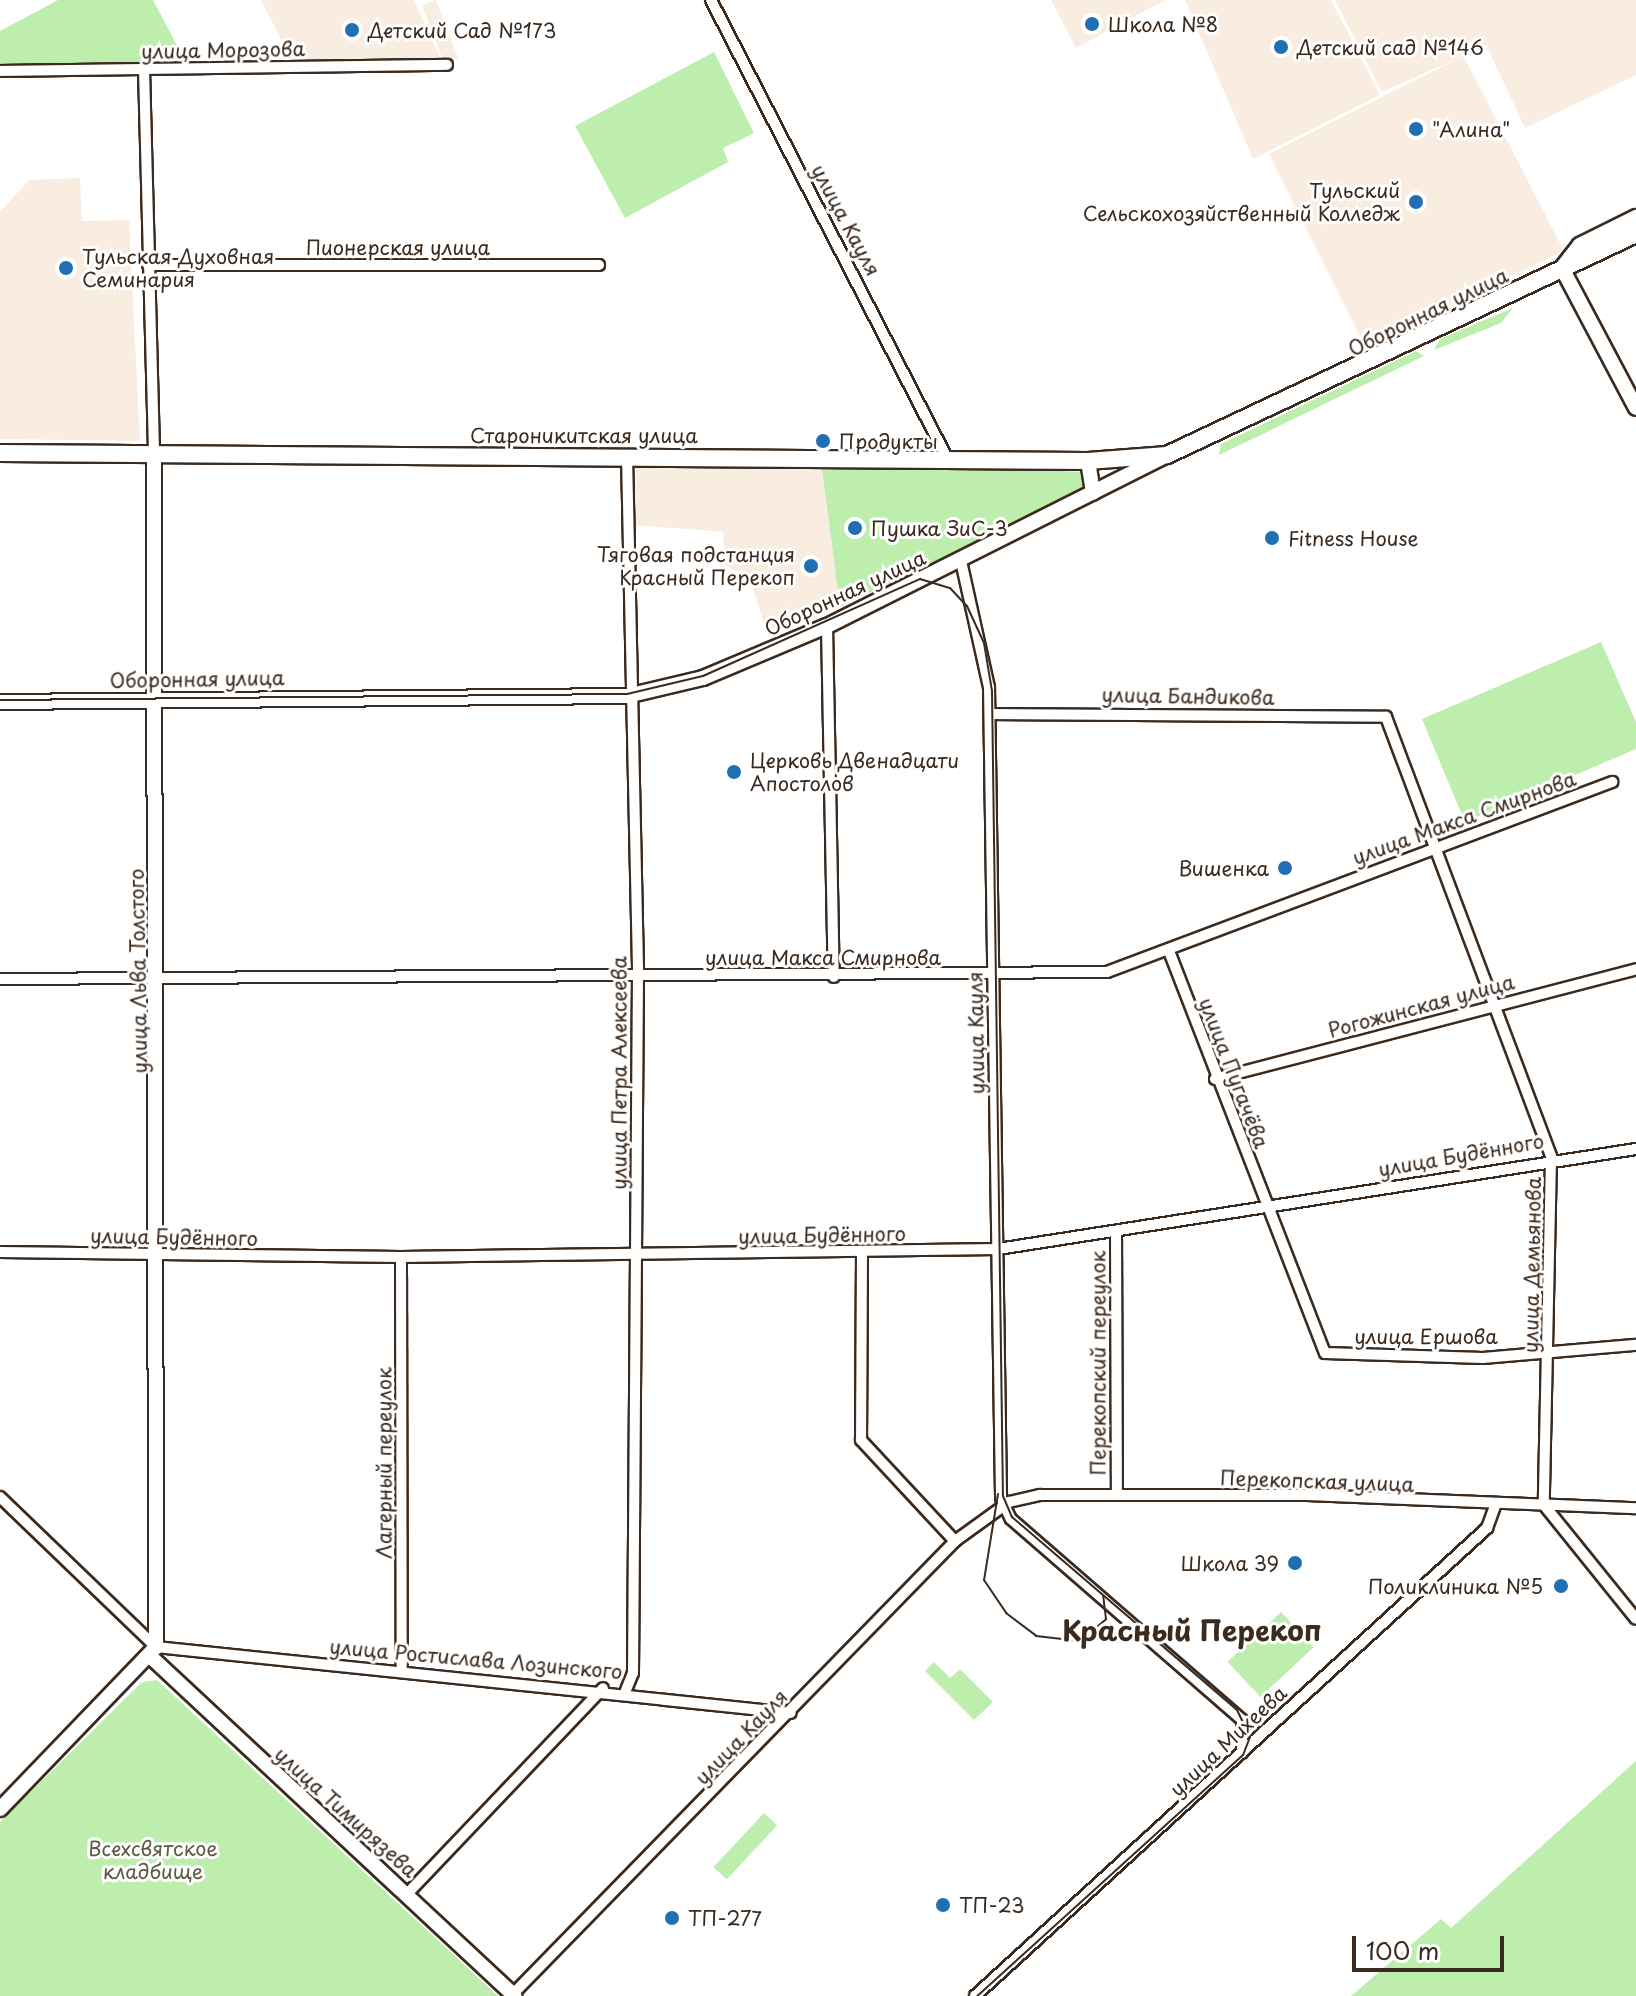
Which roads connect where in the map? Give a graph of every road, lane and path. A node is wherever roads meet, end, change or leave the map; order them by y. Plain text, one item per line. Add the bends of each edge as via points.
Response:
1 (711, 0) edge
2 (447, 65) dead end
3 (144, 69) junction
4 (0, 71) edge
5 (1636, 218) edge
6 (1636, 234) edge
7 (1569, 263) junction
8 (148, 265) junction
9 (599, 265) dead end
10 (1636, 408) edge
11 (0, 453) edge
12 (154, 453) junction
13 (627, 455) junction
14 (1167, 455) junction
15 (947, 458) junction
16 (1088, 461) junction
17 (1093, 493) junction
18 (961, 561) junction
19 (827, 626) junction
20 (627, 696) junction
21 (153, 699) junction
22 (0, 702) edge
23 (990, 714) junction
24 (1386, 717) joint
25 (1612, 782) dead end
26 (1439, 844) junction
27 (1169, 951) junction
28 (1636, 969) edge
29 (993, 973) junction
30 (638, 976) junction
31 (834, 977) junction
32 (0, 979) edge
33 (160, 982) junction
34 (1494, 1005) junction
35 (1215, 1079) junction
36 (1636, 1149) edge
37 (1551, 1157) junction
38 (1266, 1207) junction
39 (1116, 1231) junction
40 (998, 1249) junction
41 (0, 1252) edge
42 (862, 1253) junction
43 (636, 1255) junction
44 (158, 1256) junction
45 (401, 1257) junction
46 (1636, 1345) edge
47 (1550, 1350) junction
48 (1117, 1495) junction
49 (0, 1497) edge
50 (1544, 1505) junction
51 (1495, 1506) junction
52 (1636, 1508) edge
53 (1002, 1509) junction
54 (955, 1541) junction
55 (1636, 1619) edge
56 (154, 1652) junction
57 (402, 1670) junction
58 (603, 1688) junction
59 (626, 1690) junction
60 (791, 1713) junction
61 (1242, 1753) junction
62 (0, 1809) edge
63 (407, 1894) junction
64 (513, 1995) edge
65 (975, 1996) edge

1 - 15 street, улица Кауля
2 - 3 street, улица Морозова
3 - 4 street, улица Морозова
3 - 8 street, улица Льва Толстого
5 - 7 main road
6 - 7 main road, Оборонная улица
7 - 10 street
7 - 14 main road, Оборонная улица
8 - 9 street, Пионерская улица
8 - 12 street, улица Льва Толстого
11 - 12 main road, Староникитская улица
12 - 13 main road, Староникитская улица
12 - 21 street, улица Льва Толстого
13 - 15 main road, Староникитская улица
13 - 20 street, улица Петра Алексеева
14 - 16 main road, Староникитская улица
14 - 17 street, Оборонная улица
15 - 16 main road, Староникитская улица
16 - 17 street
17 - 18 street, Оборонная улица
18 - 19 street, Оборонная улица
18 - 23 street, улица Кауля via 986,657
19 - 20 street, Оборонная улица via 703,678
19 - 31 street
20 - 21 street, Оборонная улица
20 - 30 street, улица Петра Алексеева
21 - 22 street, Оборонная улица
21 - 33 street, улица Льва Толстого
23 - 24 street, улица Бандикова
23 - 29 street, улица Кауля
24 - 26 street, улица Демьянова
25 - 26 street, улица Макса Смирнова
26 - 27 street, улица Макса Смирнова
26 - 34 street, улица Демьянова
27 - 29 street, улица Макса Смирнова via 1107,972
27 - 35 street, улица Пугачёва
28 - 34 street, Рогожинская улица
29 - 31 street, улица Макса Смирнова
29 - 40 street, улица Кауля
30 - 31 street, улица Макса Смирнова
30 - 33 street, улица Макса Смирнова
30 - 43 street, улица Петра Алексеева
32 - 33 street, улица Макса Смирнова
33 - 44 street, улица Льва Толстого
34 - 35 street, Рогожинская улица
34 - 37 street, улица Демьянова
35 - 38 street, улица Пугачёва
36 - 37 street, улица Будённого
37 - 38 street, улица Будённого
37 - 47 street, улица Демьянова
38 - 39 street, улица Будённого
38 - 47 street, улица Ершова via 1325,1353 1483,1358
39 - 40 street, улица Будённого
39 - 48 street, Перекопский переулок
40 - 42 street, улица Будённого
40 - 53 street, улица Кауля
41 - 44 street, улица Будённого
42 - 43 street, улица Будённого
42 - 54 street via 861,1440
43 - 45 street, улица Будённого
43 - 59 street, улица Петра Алексеева via 633,1673
44 - 45 street, улица Будённого
44 - 56 street, улица Льва Толстого
45 - 57 street, Лагерный переулок
46 - 47 street, улица Ершова
47 - 50 street, улица Демьянова
48 - 51 street, Перекопская улица
48 - 53 street, Перекопская улица via 1040,1495
49 - 56 street, улица Тимирязева
50 - 51 street, Перекопская улица
50 - 52 street, Перекопская улица
50 - 55 street
51 - 61 street, улица Михеева via 1487,1528
53 - 54 street, улица Кауля
53 - 61 street via 1242,1720
54 - 60 street, улица Кауля
56 - 57 street, улица Ростислава Лозинского
56 - 62 street
56 - 63 street, улица Тимирязева
57 - 58 street, улица Ростислава Лозинского
58 - 59 street, улица Ростислава Лозинского
58 - 63 street
59 - 60 street, улица Ростислава Лозинского
60 - 64 street, улица Кауля
61 - 65 street, улица Михеева
63 - 64 street, улица Тимирязева

